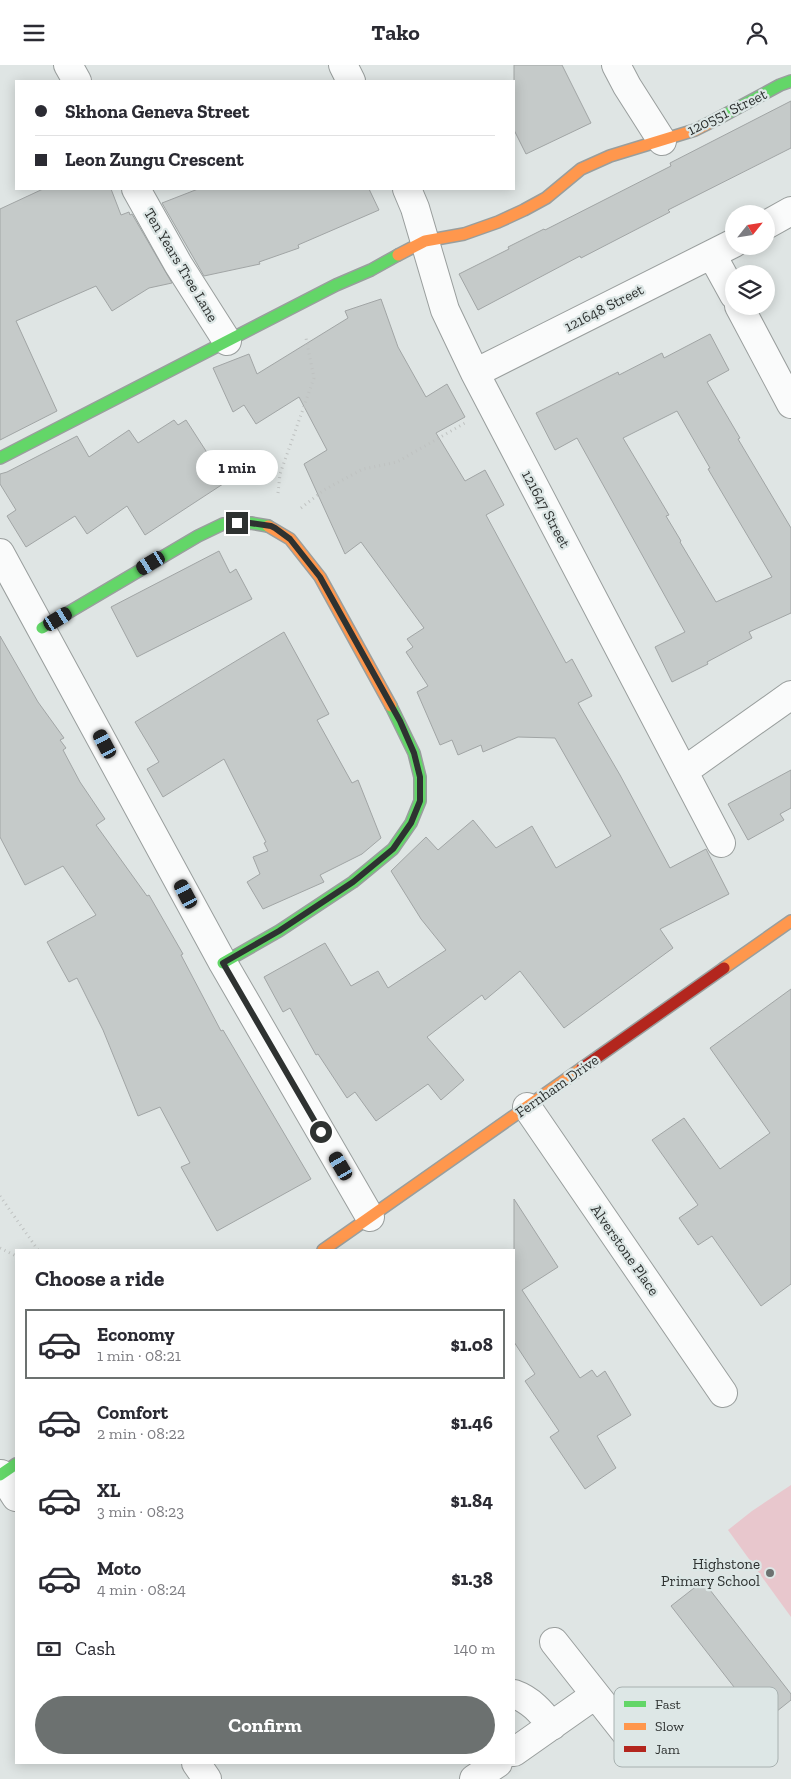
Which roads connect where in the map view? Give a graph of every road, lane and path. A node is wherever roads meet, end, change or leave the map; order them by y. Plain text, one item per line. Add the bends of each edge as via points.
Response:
1 (68, 65) edge
2 (343, 65) edge
3 (616, 65) edge
4 (76, 80) edge
5 (350, 80) edge
6 (791, 81) edge
7 (662, 141) junction
8 (137, 190) edge
9 (407, 190) edge
10 (791, 211) edge
11 (775, 220) edge
12 (425, 241) junction
13 (723, 249) edge
14 (727, 265) edge
15 (297, 305) junction
16 (745, 315) edge
17 (227, 341) junction
18 (475, 373) junction
19 (791, 404) edge
20 (492, 408) junction
21 (0, 458) edge
22 (275, 528) junction
23 (0, 553) edge
24 (42, 628) junction
25 (791, 695) edge
26 (684, 771) junction
27 (721, 843) dead end
28 (791, 921) edge
29 (223, 963) junction
30 (527, 1107) junction
31 (0, 1196) edge
32 (370, 1217) junction
33 (0, 1248) edge
34 (37, 1249) edge
35 (324, 1249) edge
36 (15, 1256) edge
37 (723, 1393) dead end
38 (6, 1471) edge
39 (15, 1494) edge
40 (554, 1642) dead end
41 (515, 1694) edge
42 (595, 1695) junction
43 (614, 1719) edge
44 (552, 1725) junction
45 (515, 1751) edge
46 (197, 1764) edge
47 (496, 1764) edge
48 (207, 1779) edge
49 (474, 1779) edge

1 - 4 street
2 - 5 street
3 - 7 street
6 - 7 street, 120551 Street via 696,130
7 - 12 street, 120551 Street via 610,155 581,169 546,198 498,222 464,235
8 - 17 street, Ten Years Tree Lane
9 - 12 street, 121647 Street
10 - 11 street
12 - 15 street, 120551 Street
12 - 18 street, 121647 Street via 444,310
13 - 14 street
13 - 18 street, 121648 Street
15 - 17 street, 120551 Street
15 - 22 path via 314,378 280,474
16 - 19 street
17 - 21 street, 120551 Street
18 - 20 street, 121647 Street
20 - 22 path via 397,462 363,469 324,490
20 - 26 street, 121647 Street
22 - 24 street via 250,523 223,524 198,535
22 - 29 street via 290,539 320,577 400,721 420,777 420,801 411,823 393,849 353,882
23 - 24 street
24 - 29 street
25 - 26 street
26 - 27 street, 121647 Street
28 - 30 street, Fernham Drive
29 - 32 street
30 - 32 street, Fernham Drive
30 - 37 street, Alverstone Place
31 - 34 path
32 - 35 street, Fernham Drive
33 - 36 path
38 - 39 street
40 - 42 street
41 - 44 street via 538,1708
42 - 43 street
42 - 44 street
44 - 45 street
46 - 48 street
47 - 49 street

